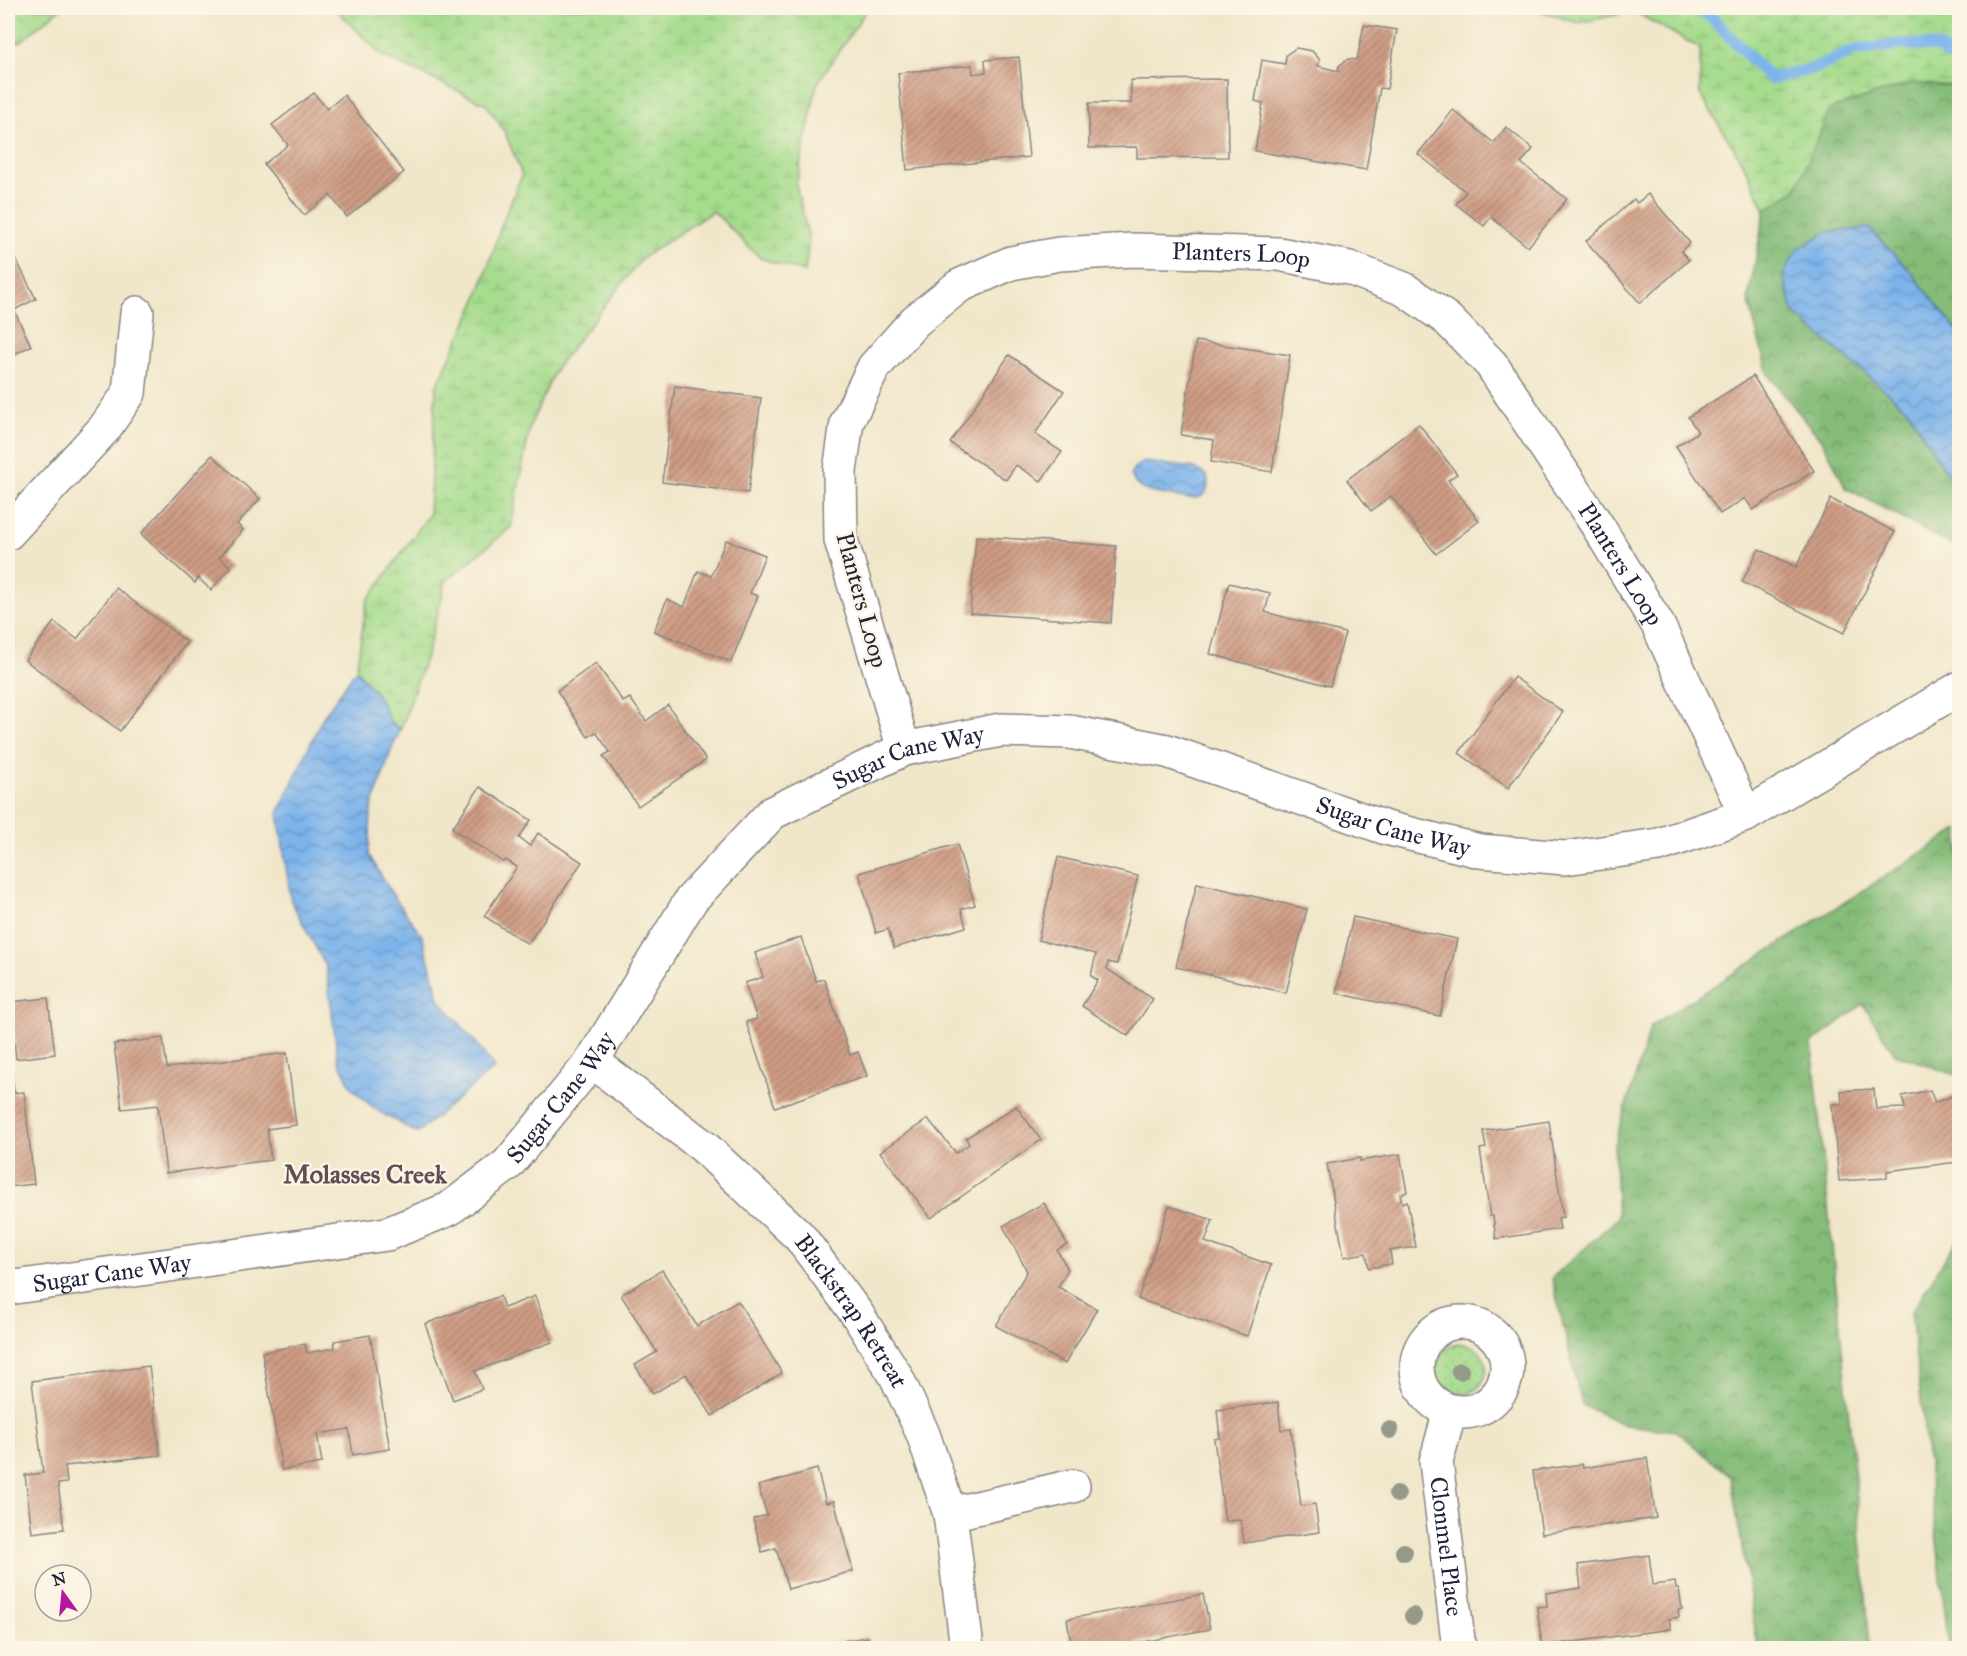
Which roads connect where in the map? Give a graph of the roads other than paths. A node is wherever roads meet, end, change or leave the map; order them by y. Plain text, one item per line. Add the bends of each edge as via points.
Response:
1 (137, 313) dead end
2 (8, 531) edge
3 (1959, 688) edge
4 (904, 749) junction
5 (1746, 815) junction
6 (592, 1061) junction
7 (8, 1288) edge
8 (1450, 1411) dead end
9 (1073, 1486) dead end
10 (950, 1514) junction
11 (968, 1648) edge
12 (1459, 1648) edge

1 - 2 street via 129,393 104,429
3 - 5 street, Sugar Cane Way
4 - 5 street, Sugar Cane Way via 1001,730 1070,732 1167,752 1386,828 1480,850 1565,858 1659,845
4 - 5 street, Planters Loop via 841,540 840,471 847,422 874,367 915,321 959,286 1011,263 1059,254 1133,250 1279,254 1349,268 1404,289 1447,319 1491,364 1658,625
4 - 6 street, Sugar Cane Way via 772,813 691,900
6 - 7 street, Sugar Cane Way via 508,1164 449,1209 387,1234
6 - 10 street, Blackstrap Retreat via 704,1147 800,1237 857,1314 896,1376 923,1434
8 - 12 street, Clonmel Place via 1436,1462
9 - 10 street
10 - 11 street, Blackstrap Retreat

